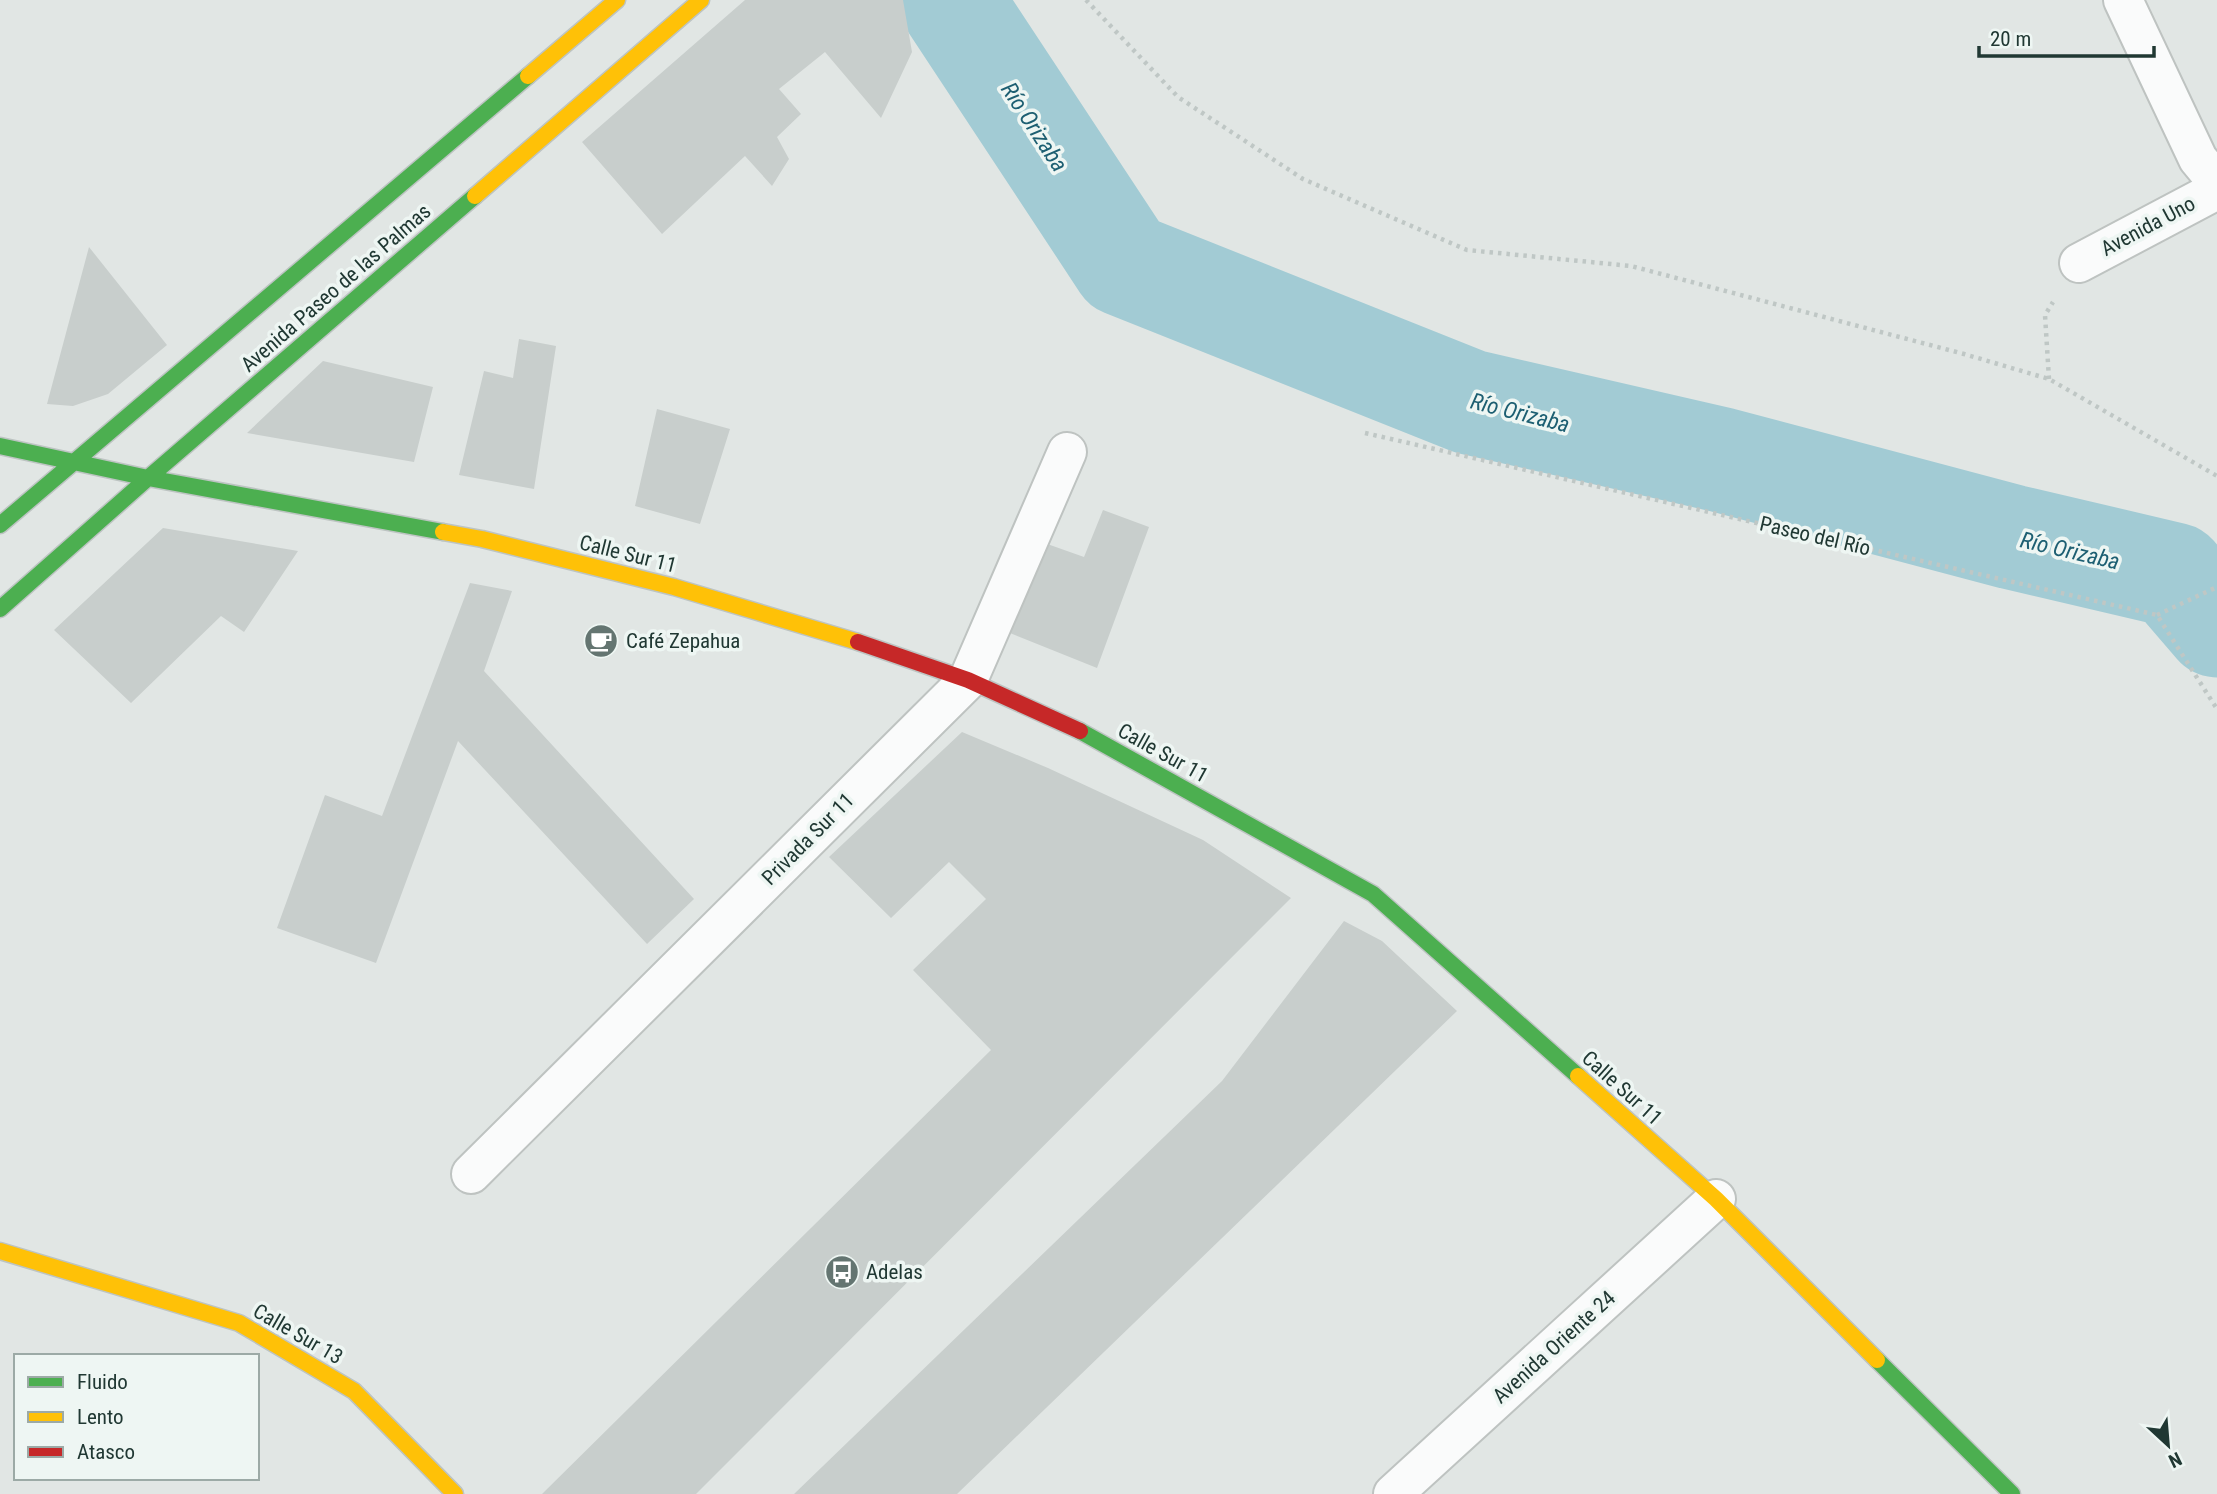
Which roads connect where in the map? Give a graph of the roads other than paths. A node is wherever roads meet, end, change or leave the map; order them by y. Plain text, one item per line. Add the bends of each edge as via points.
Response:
1 (617, 0) edge
2 (701, 0) edge
3 (2123, 0) edge
4 (2217, 182) edge
5 (2217, 190) edge
6 (2079, 263) road end
7 (0, 446) edge
8 (1067, 452) dead end
9 (72, 462) junction
10 (148, 478) junction
11 (0, 525) edge
12 (0, 609) edge
13 (968, 680) junction
14 (471, 1174) dead end
15 (1716, 1199) junction
16 (0, 1251) edge
17 (456, 1494) edge
18 (1393, 1494) edge
19 (2012, 1494) edge

1 - 9 main road, Avenida Paseo de las Palmas
2 - 10 main road, Avenida Paseo de las Palmas
3 - 4 street via 2197,159
5 - 6 street, Avenida Uno
7 - 9 main road, Calle Sur 11
8 - 13 street, Privada Sur 11
9 - 10 main road, Calle Sur 11
9 - 11 main road, Avenida Paseo de las Palmas
10 - 12 main road, Avenida Paseo de las Palmas
10 - 13 main road, Calle Sur 11 via 482,539 674,587 844,637
13 - 14 street, Privada Sur 11
13 - 15 main road, Calle Sur 11 via 1089,735 1373,894
15 - 18 street, Avenida Oriente 24
15 - 19 main road, Calle Sur 11
16 - 17 main road, Calle Sur 13 via 239,1323 354,1391

